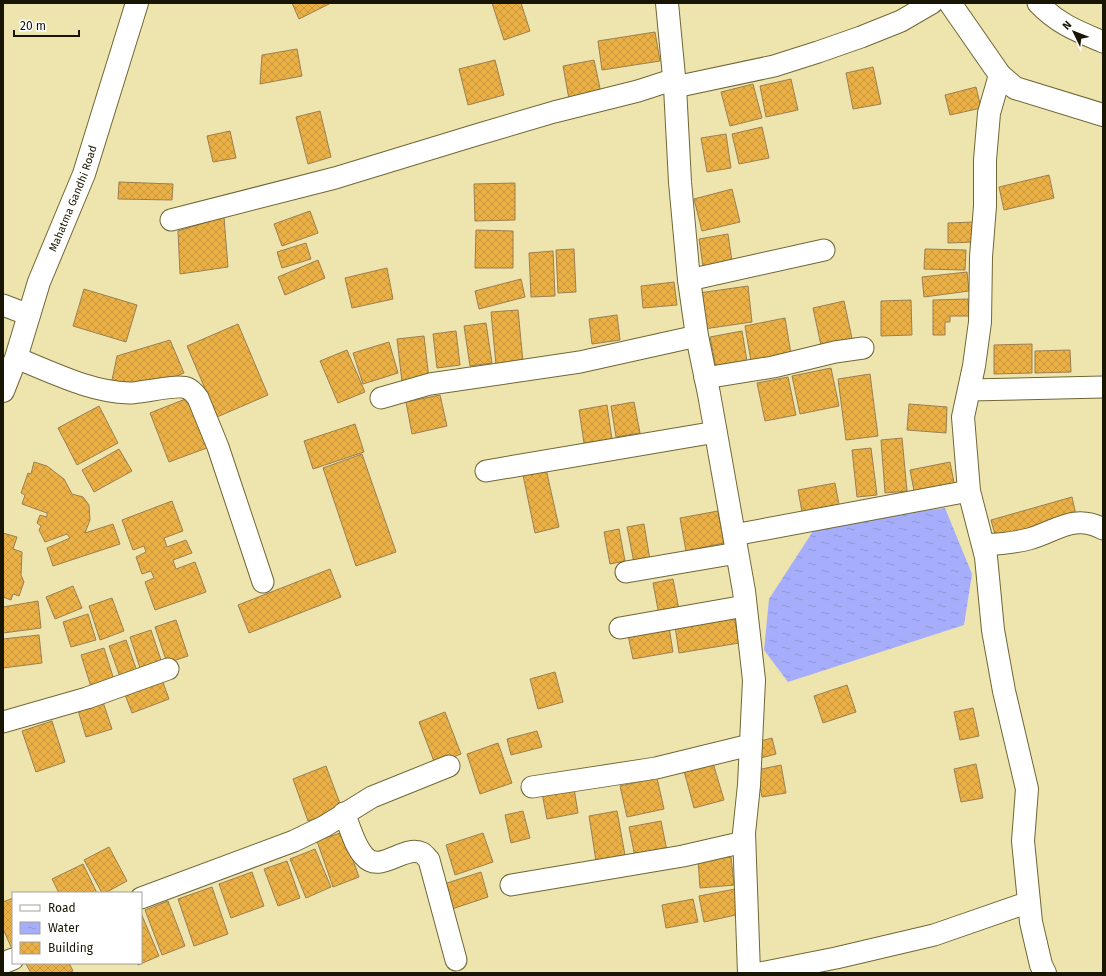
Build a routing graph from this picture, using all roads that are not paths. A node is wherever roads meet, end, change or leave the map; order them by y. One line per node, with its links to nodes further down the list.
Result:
1 (137, 3): 14 (street, Mahatma Gandhi Road)
2 (667, 3): 8 (street)
3 (932, 3): 8 (street)
4 (950, 3): 7 (street)
5 (1038, 3): 6 (street)
6 (1103, 42)
7 (1000, 75): 9 (street); 20 (street)
8 (675, 83): 10 (street); 12 (street)
9 (1103, 115)
10 (172, 220)
11 (824, 250): 12 (street)
12 (689, 280): 15 (street)
13 (3, 305): 14 (street)
14 (29, 315): 17 (street, Mahatma Gandhi Road)
15 (697, 336): 18 (street); 22 (street)
16 (863, 348): 18 (street)
17 (16, 358): 21 (street, Mahatma Gandhi Road); 30 (street)
18 (705, 378): 23 (street)
19 (1103, 387): 20 (street)
20 (969, 390): 25 (street)
21 (3, 391)
22 (380, 398)
23 (716, 432): 24 (street); 27 (street)
24 (486, 471)
25 (969, 491): 27 (street); 28 (street)
26 (1103, 529): 28 (street)
27 (735, 544): 29 (street); 31 (street)
28 (983, 545): 42 (street)
29 (626, 572)
30 (263, 582)
31 (745, 606): 32 (street); 35 (street)
32 (620, 628)
33 (168, 669): 34 (street)
34 (3, 722)
35 (750, 745): 37 (street); 39 (street)
36 (449, 766): 38 (street)
37 (532, 787)
38 (344, 813): 41 (street); 43 (street)
39 (744, 842): 40 (street); 44 (street)
40 (511, 885)
41 (142, 898)
42 (1029, 902): 45 (street); 46 (street)
43 (456, 960)
44 (748, 973)
45 (760, 973)
46 (1045, 973)

